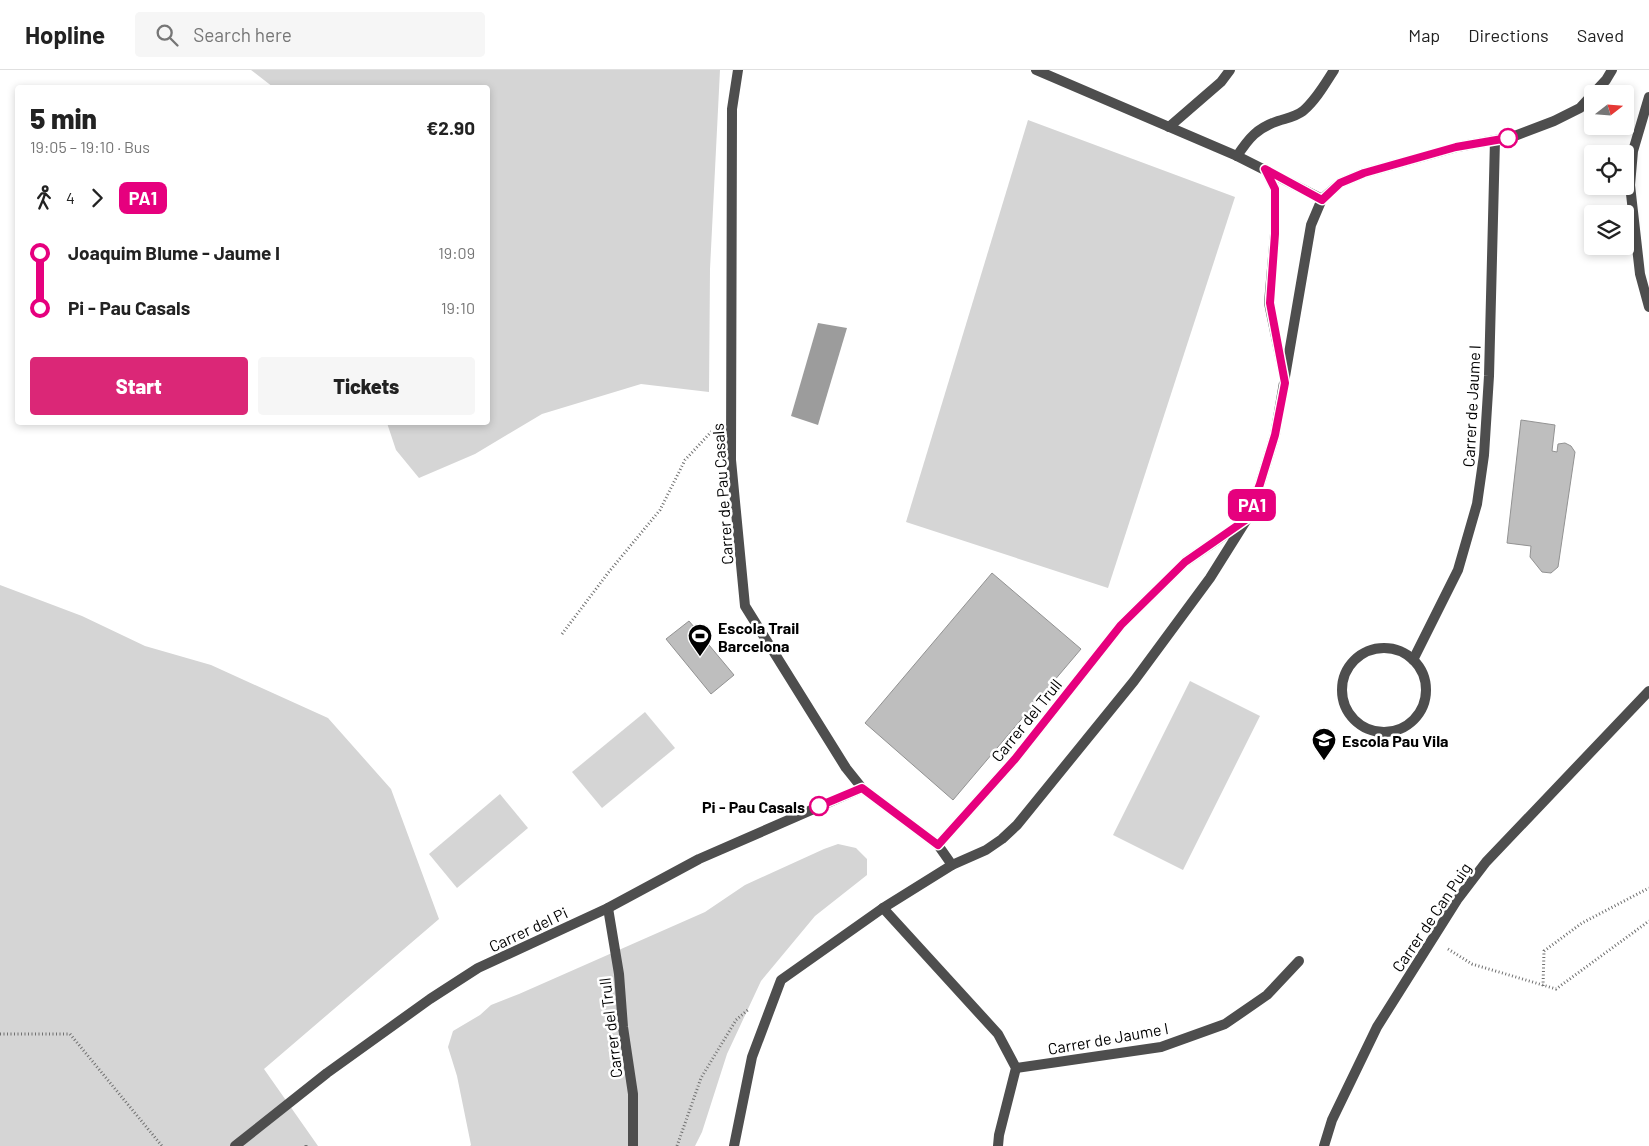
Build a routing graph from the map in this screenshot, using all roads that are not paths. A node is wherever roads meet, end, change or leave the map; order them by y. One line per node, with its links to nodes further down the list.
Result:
1 (738, 70): 19 (street, Carrer de Pau Casals)
2 (1036, 70): 9 (street)
3 (1230, 70): 9 (street)
4 (1334, 70): 11 (street)
5 (1612, 70): 6 (street)
6 (1601, 85)
7 (1649, 96): 14 (street)
8 (1584, 104): 10 (street)
9 (1170, 127): 11 (street)
10 (1495, 140): 13 (street); 17 (street, Carrer de Jaume I)
11 (1237, 156): 12 (street)
12 (1265, 169): 13 (street); 15 (street)
13 (1322, 200): 15 (street)
14 (1649, 307)
15 (1285, 383): 16 (street)
16 (1247, 519): 20 (street, Carrer del Trull); 21 (street)
17 (1413, 660): 17 (street)
18 (1649, 691): 30 (street, Carrer de Can Puig)
19 (862, 788): 20 (street, Carrer de Pau Casals); 22 (street, Carrer del Pi)
20 (938, 845): 21 (street)
21 (952, 865): 23 (street)
22 (608, 908): 26 (street, Carrer del Pi); 27 (street, Carrer del Trull)
23 (883, 908): 25 (street); 28 (street)
24 (1299, 961): 25 (street, Carrer de Jaume I)
25 (1016, 1068): 29 (street)
26 (235, 1146)
27 (633, 1146)
28 (734, 1146)
29 (998, 1146)
30 (1324, 1146)

